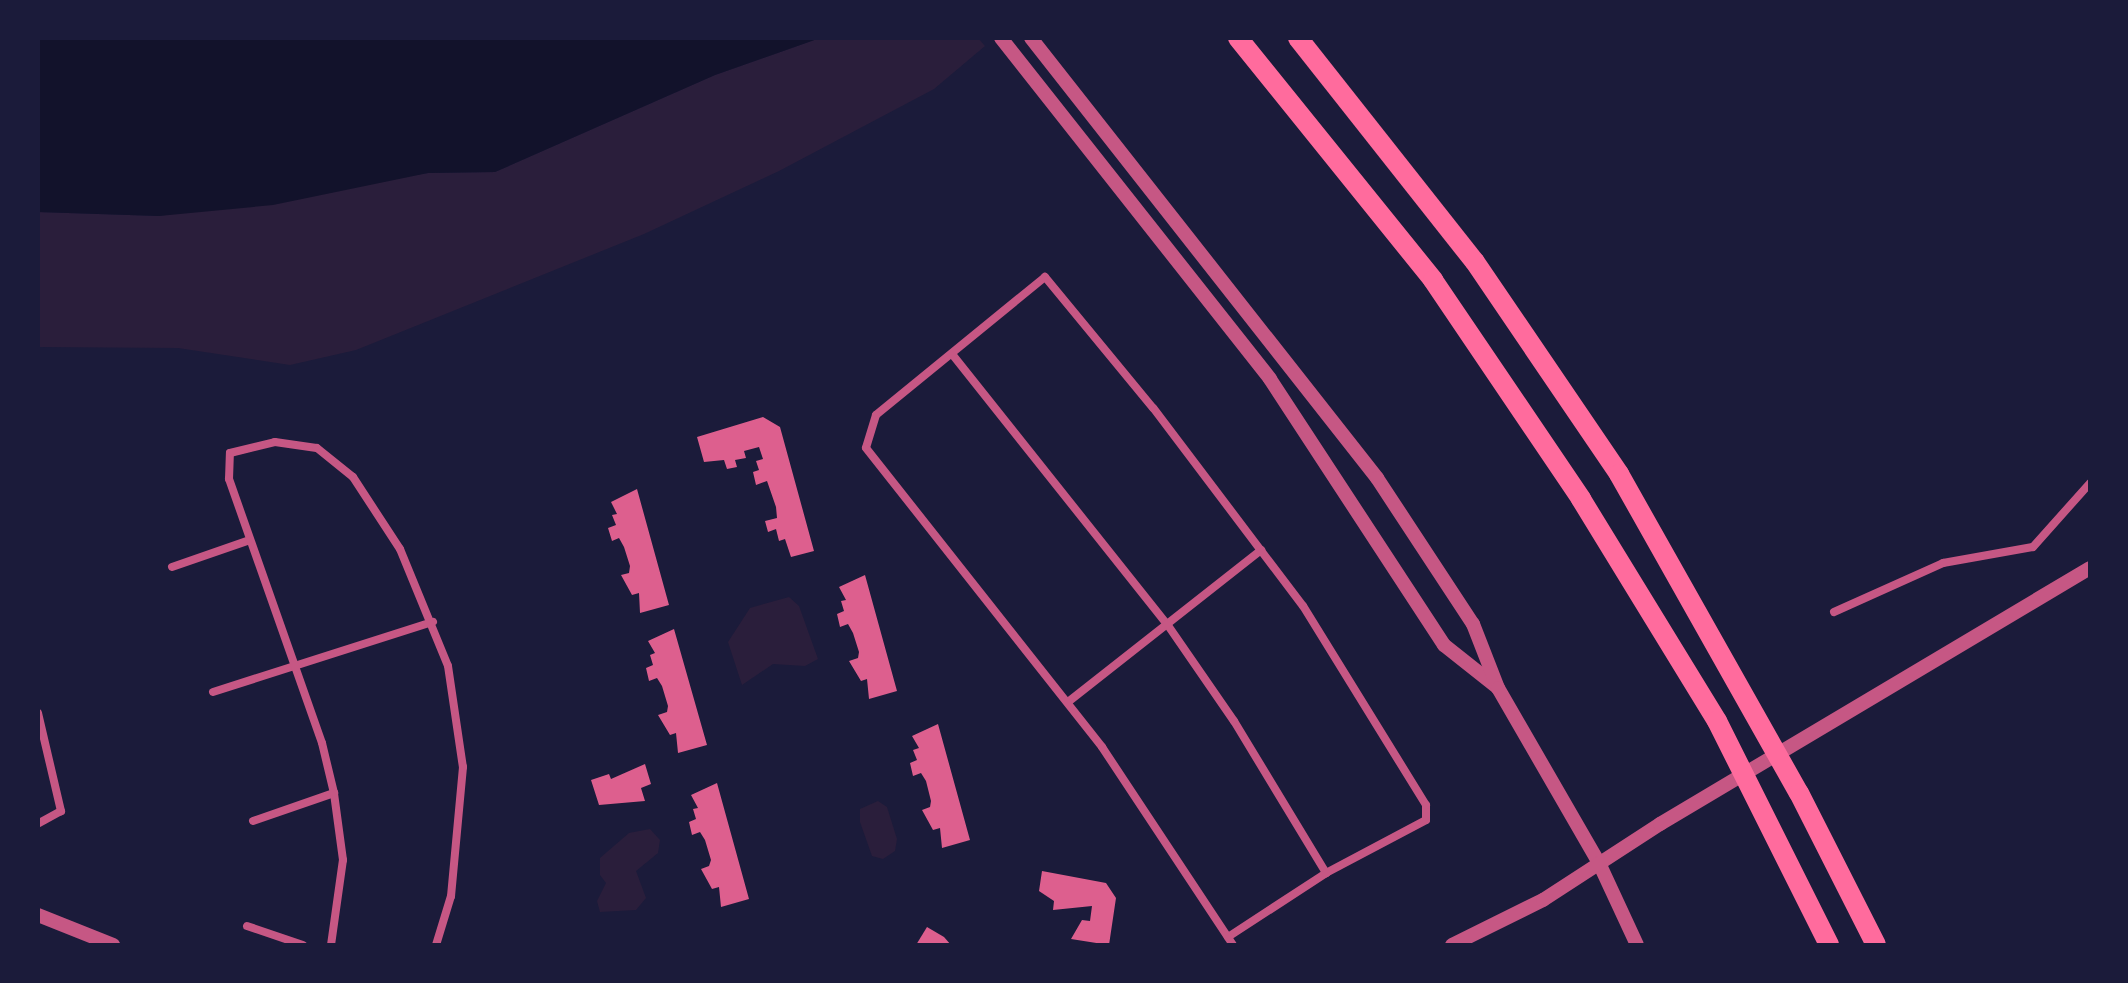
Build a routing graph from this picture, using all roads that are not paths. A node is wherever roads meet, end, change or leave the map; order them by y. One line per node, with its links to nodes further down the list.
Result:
1 (1001, 38): 15 (street)
2 (1031, 38): 15 (street)
3 (1238, 38): 33 (highway)
4 (1298, 38): 34 (highway)
5 (952, 354): 8 (street); 13 (street); 17 (street)
6 (2090, 483): 11 (street)
7 (247, 541): 9 (street); 12 (street); 14 (street)
8 (1261, 550): 13 (street); 23 (street)
9 (172, 567)
10 (2090, 568): 22 (street)
11 (1834, 612)
12 (433, 622): 14 (street); 30 (street)
13 (1167, 624): 17 (street); 23 (street)
14 (292, 666): 16 (street); 19 (street)
15 (1498, 688): 22 (street)
16 (213, 692)
17 (1068, 702): 26 (street)
18 (38, 713): 21 (street)
19 (334, 793): 20 (street); 29 (street)
20 (253, 821)
21 (38, 824)
22 (1599, 863): 31 (street); 32 (street)
23 (1326, 873): 26 (street)
24 (38, 915): 27 (street)
25 (247, 926): 28 (street)
26 (1231, 941)
27 (113, 945)
28 (303, 945)
29 (331, 945)
30 (436, 945)
31 (1452, 945)
32 (1637, 945)
33 (1829, 945)
34 (1876, 945)

